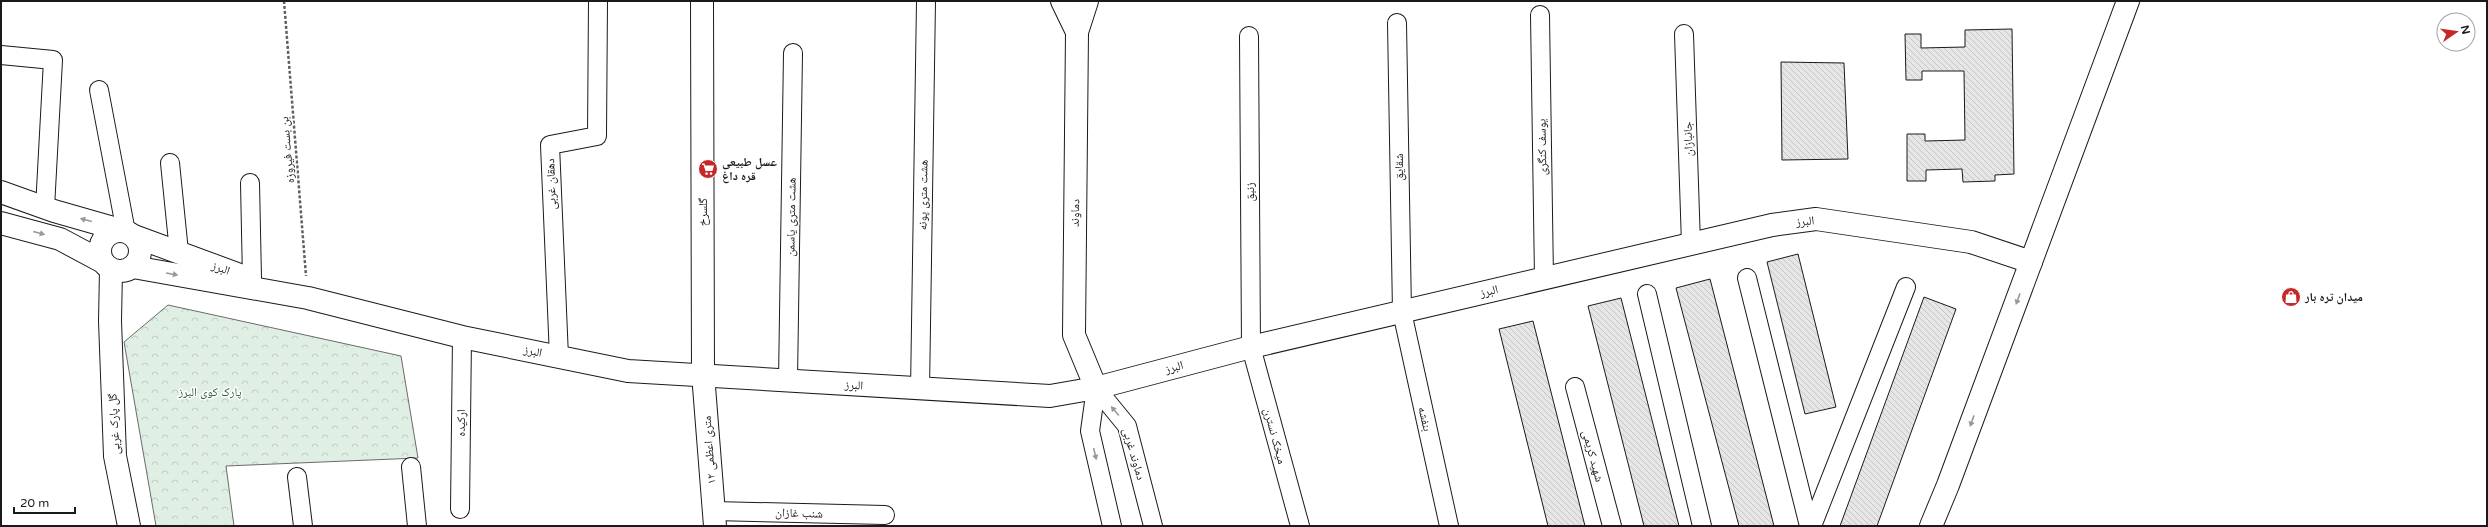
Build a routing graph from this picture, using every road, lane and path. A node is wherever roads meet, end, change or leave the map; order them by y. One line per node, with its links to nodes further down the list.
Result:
1 (284, 1): 31 (path, بن بست فیروزه)
2 (598, 1): 35 (street, دهقان غربی)
3 (702, 1): 36 (main road, گلسرخ)
4 (926, 1): 40 (street, هشت متری پونه)
5 (1062, 1): 10 (main road)
6 (1087, 1): 10 (main road)
7 (2128, 1): 24 (main road)
8 (1540, 15): 26 (street, یوسف کنگری)
9 (1396, 23): 32 (street, شقایق)
10 (1077, 32): 39 (main road, دماوند)
11 (1684, 34): 22 (street, جانبازان)
12 (1249, 36): 34 (street, زنبق)
13 (793, 53): 37 (street, هشت متری یاسمن)
14 (1, 55): 19 (street)
15 (99, 90): 21 (street)
16 (170, 163): 23 (street)
17 (250, 182): 28 (street)
18 (1, 192): 19 (main road, البرز)
19 (45, 208): 21 (main road, البرز, one-way to 19)
20 (1, 223): 25 (main road, البرز, one-way to 25)
21 (128, 233): 23 (main road, البرز); 25 (main road); 25 (main road)
22 (1691, 244): 24 (main road, البرز); 26 (main road, البرز)
23 (179, 252): 28 (main road, البرز)
24 (2031, 262): 57 (main road, one-way to 57)
25 (118, 268): 31 (main road, البرز, one-way to 31); 46 (main road, گل پارک غربی)
26 (1544, 278): 32 (main road, البرز)
27 (1747, 278): 55 (street)
28 (252, 279): 31 (main road, البرز)
29 (1906, 287): 56 (street)
30 (1647, 294): 54 (street)
31 (308, 298): 33 (main road, البرز)
32 (1402, 312): 34 (main road, البرز); 52 (street, بنفشه)
33 (462, 337): 35 (main road, البرز); 43 (street, ارکیده)
34 (1251, 347): 39 (main road, البرز); 51 (street, میخک نسترن)
35 (559, 357): 36 (main road, البرز)
36 (703, 374): 37 (main road, البرز); 45 (main road, ۱۲ متری اعظمی)
37 (788, 380): 40 (main road, البرز)
38 (1575, 387): 53 (street, شهید کریمی)
39 (1096, 388): 40 (main road, البرز); 49 (street, one-way to 49); 50 (street, دماوند غربی, one-way to 39)
40 (920, 390)
41 (411, 467): 48 (street)
42 (297, 476): 47 (street)
43 (460, 509)
44 (884, 515): 45 (street, شنب غازان)
45 (715, 518)
46 (129, 526)
47 (303, 526)
48 (417, 526)
49 (1112, 526)
50 (1153, 526)
51 (1300, 526)
52 (1449, 526)
53 (1612, 526)
54 (1702, 526)
55 (1809, 526)
56 (1812, 526)
57 (1931, 526)

